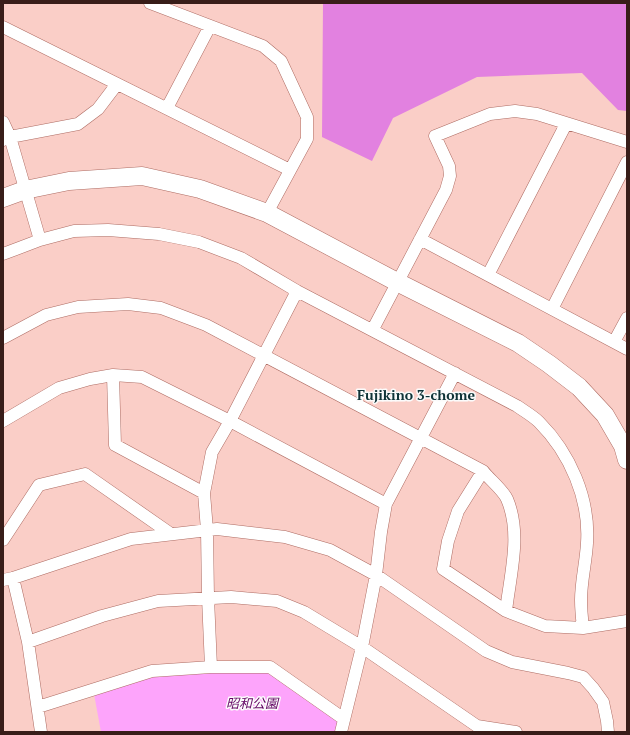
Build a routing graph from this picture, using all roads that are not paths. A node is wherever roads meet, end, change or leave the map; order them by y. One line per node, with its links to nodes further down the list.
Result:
1 (150, 3): 2 (street)
2 (210, 26): 5 (street); 11 (street)
3 (3, 27): 4 (street)
4 (117, 84): 5 (street); 8 (street)
5 (167, 108): 11 (street)
6 (3, 122): 8 (street)
7 (566, 124): 9 (street); 15 (street); 18 (street)
8 (7, 139): 12 (street)
9 (627, 142)
10 (627, 162): 21 (street)
11 (290, 170): 14 (street)
12 (25, 190): 13 (street); 14 (street); 16 (street)
13 (3, 198)
14 (267, 213): 19 (street)
15 (420, 239): 18 (street); 19 (street)
16 (40, 240): 17 (street); 20 (street)
17 (3, 254)
18 (488, 275): 21 (street)
19 (397, 282): 23 (street); 33 (street)
20 (298, 291): 23 (street); 27 (street)
21 (552, 309): 25 (street)
22 (627, 318): 25 (street)
23 (373, 329): 28 (street)
24 (3, 338): 27 (street)
25 (614, 342): 26 (street)
26 (627, 349)
27 (264, 356): 31 (street); 32 (street)
28 (455, 373): 32 (street); 45 (street)
29 (113, 376): 30 (street); 31 (street); 35 (street)
30 (3, 421)
31 (230, 421): 35 (street); 36 (street)
32 (421, 438): 34 (street); 36 (street)
33 (627, 460)
34 (483, 471): 43 (street); 43 (street)
35 (204, 493): 37 (street)
36 (386, 504): 40 (street)
37 (207, 530): 38 (street); 40 (street); 42 (street)
38 (171, 534): 39 (street); 41 (street)
39 (3, 540)
40 (376, 575): 47 (street); 54 (street)
41 (8, 579): 46 (street)
42 (208, 598): 46 (street); 47 (street); 48 (street)
43 (506, 611): 45 (street)
44 (627, 622): 45 (street)
45 (583, 628)
46 (28, 642): 49 (street)
47 (362, 647): 50 (street); 53 (street)
48 (211, 667): 49 (street); 50 (street)
49 (38, 707): 51 (street)
50 (344, 719): 52 (street)
51 (41, 732)
52 (341, 732)
53 (516, 732)
54 (608, 732)

